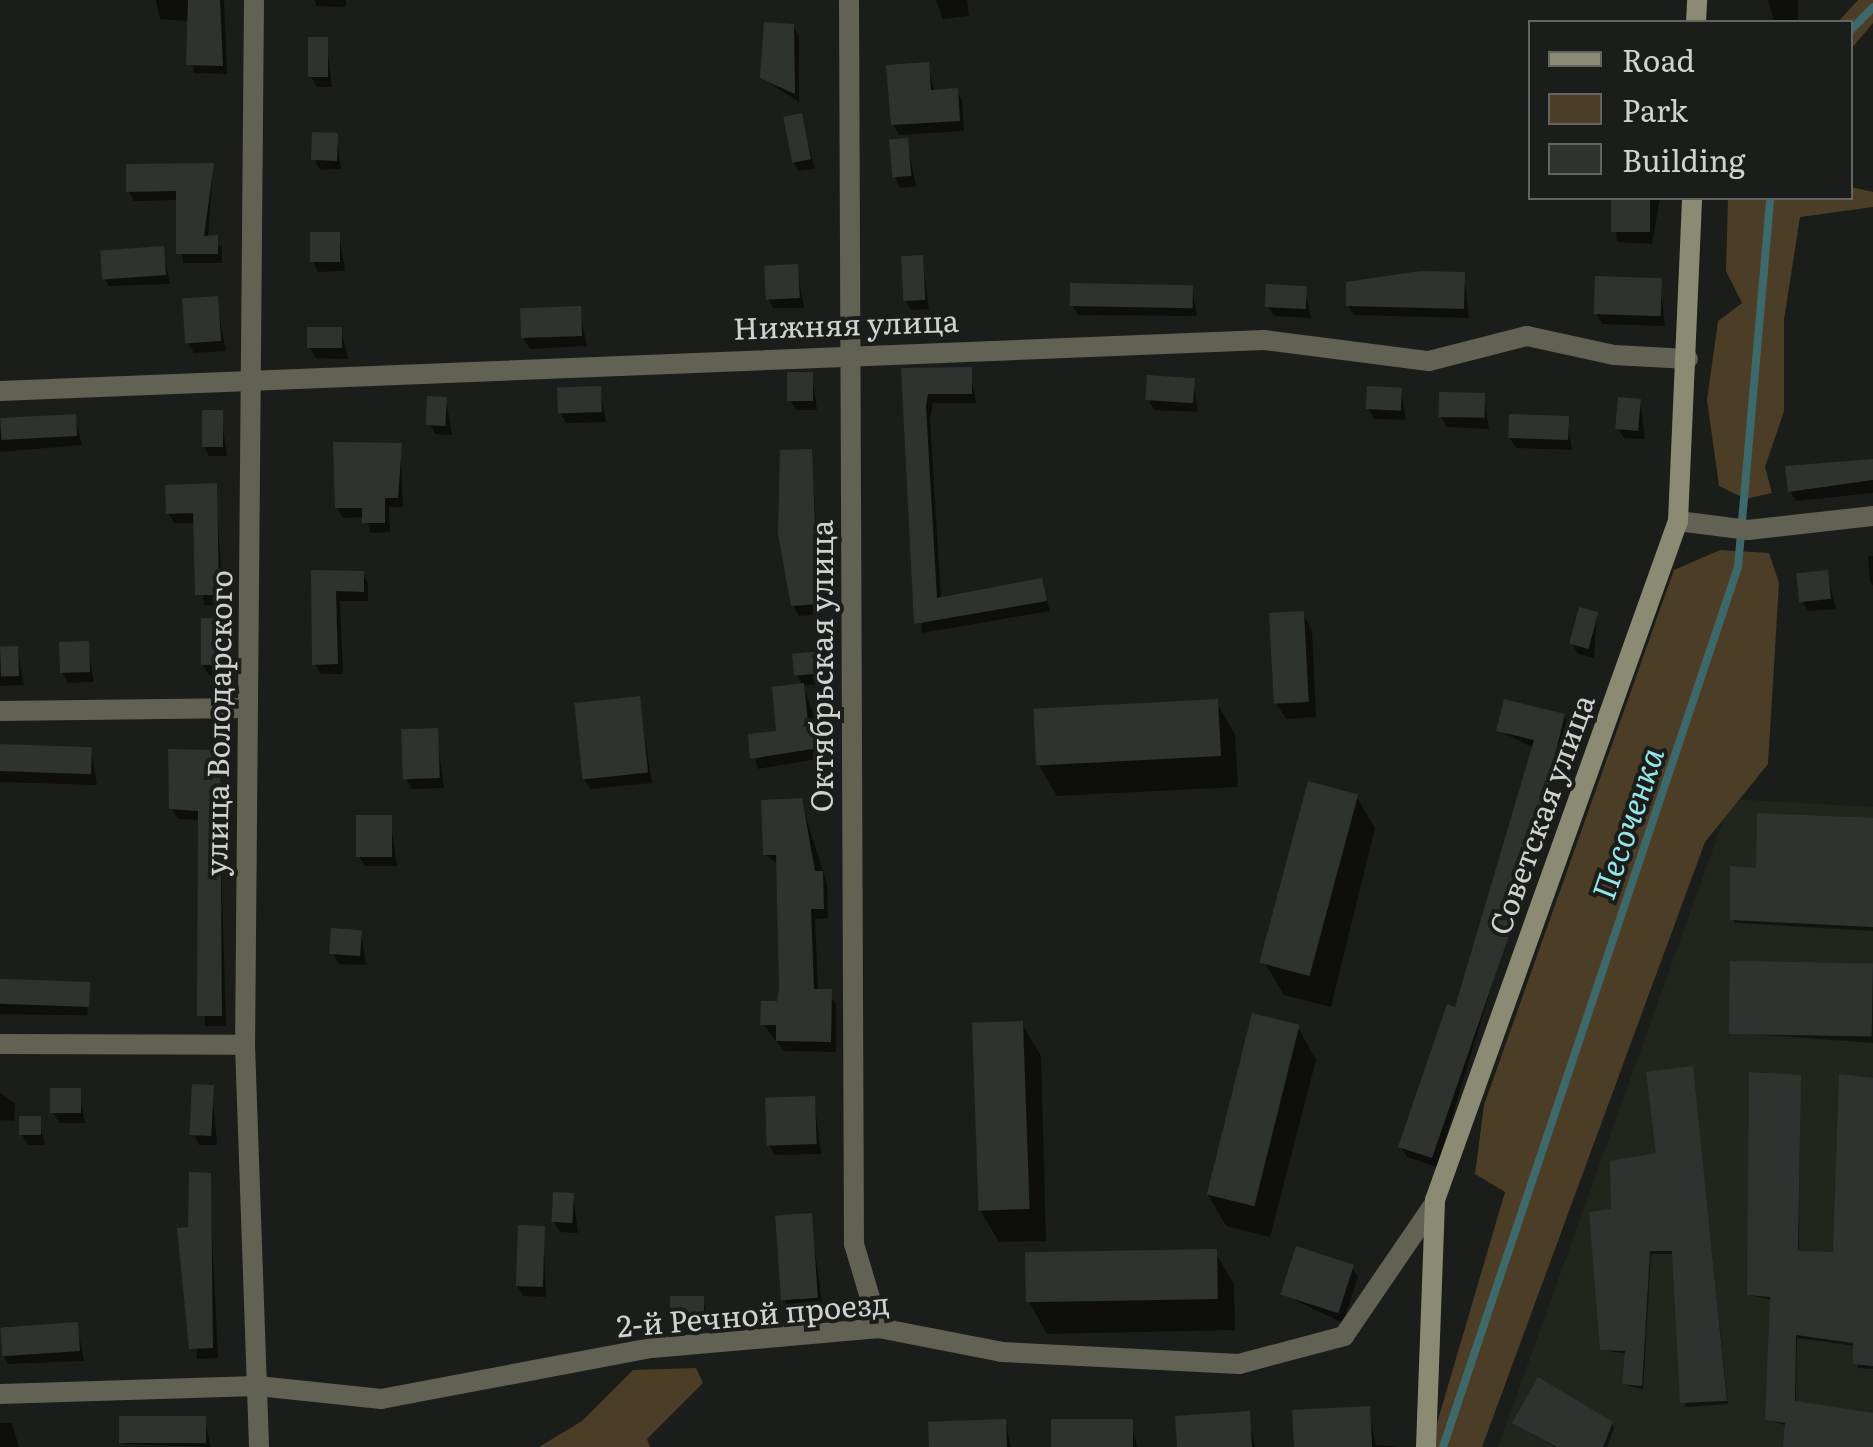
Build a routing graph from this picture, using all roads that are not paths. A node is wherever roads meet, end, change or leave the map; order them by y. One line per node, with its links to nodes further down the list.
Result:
1 (254, 0): 6 (street, улица Володарского)
2 (849, 0): 4 (street, Октябрьская улица)
3 (1692, 200): 5 (street, Советская улица)
4 (848, 352): 5 (street, Нижняя улица); 6 (street, Нижняя улица); 15 (street, Октябрьская улица)
5 (1688, 359): 9 (street, Советская улица)
6 (252, 376): 7 (street, Нижняя улица); 10 (street, улица Володарского)
7 (0, 391)
8 (1873, 516): 9 (street)
9 (1678, 522): 14 (street, Советская улица)
10 (246, 708): 11 (street); 13 (street, улица Володарского)
11 (0, 711)
12 (0, 1044): 13 (street)
13 (244, 1045): 16 (street, улица Володарского)
14 (1435, 1200): 15 (street, 2-й Речной проезд); 19 (street, Советская улица)
15 (880, 1328): 16 (street, 2-й Речной проезд)
16 (258, 1386): 17 (street, 2-й Речной проезд); 18 (street, улица Володарского)
17 (0, 1394)
18 (259, 1447)
19 (1426, 1447)

